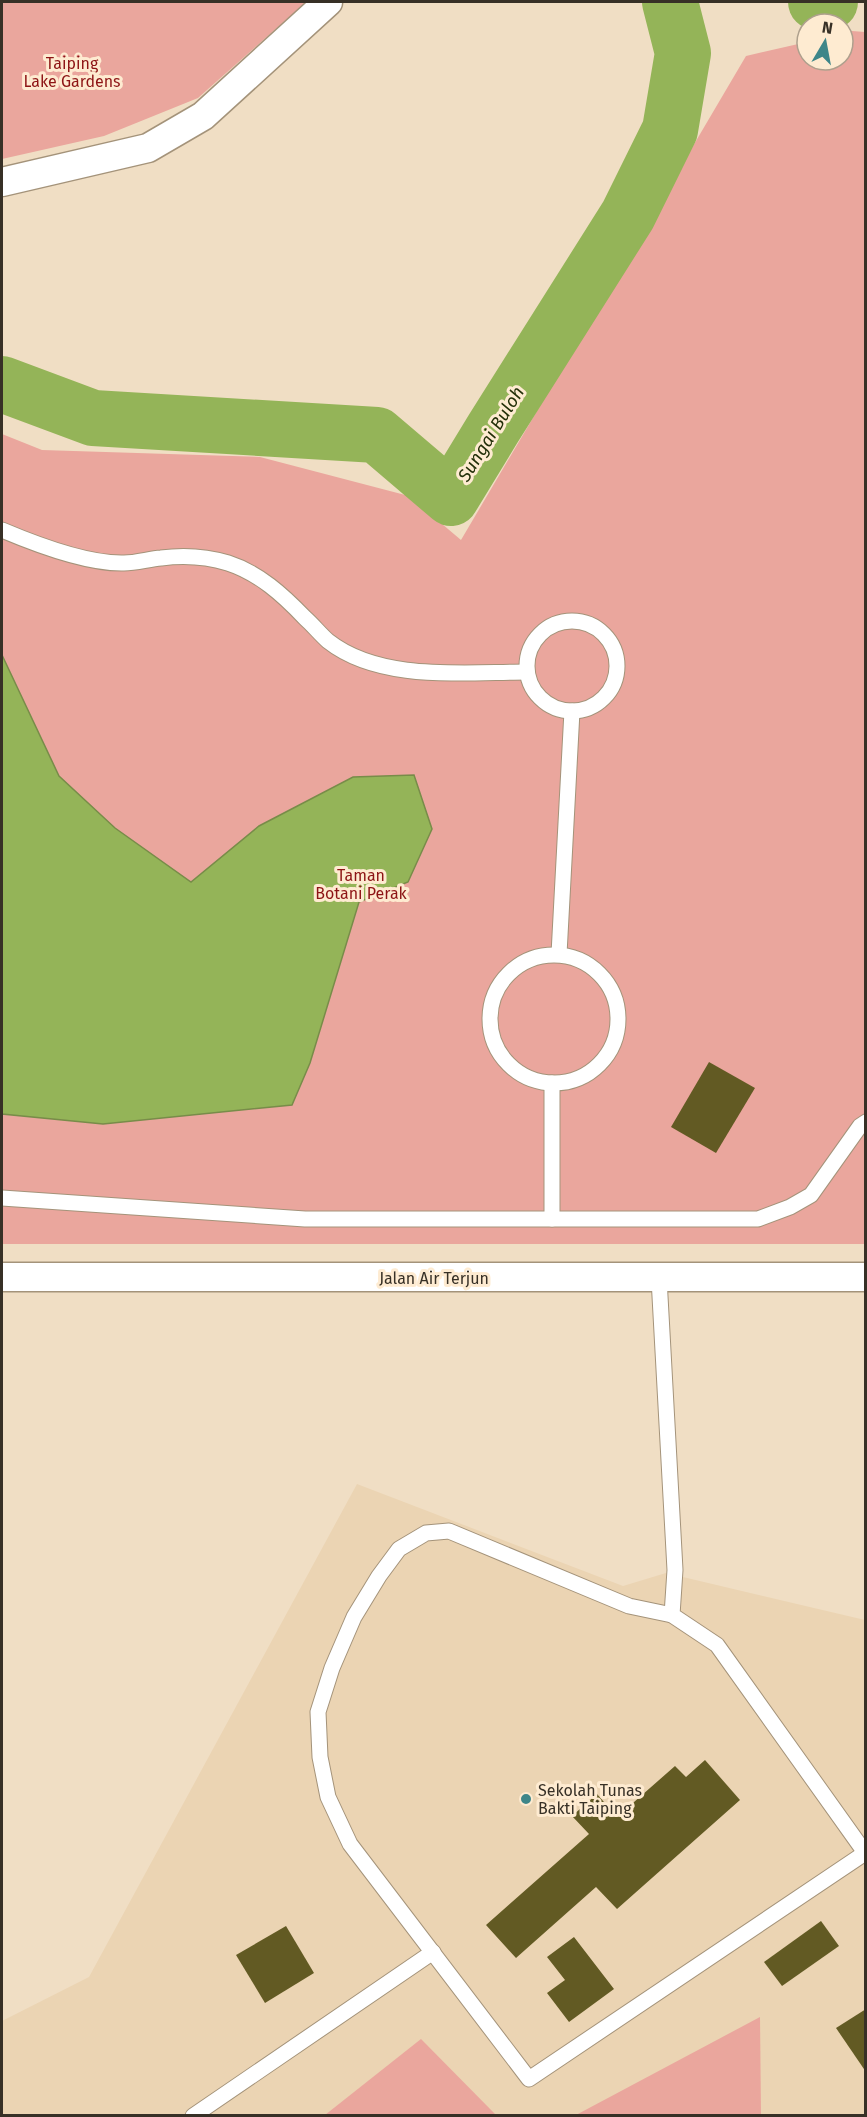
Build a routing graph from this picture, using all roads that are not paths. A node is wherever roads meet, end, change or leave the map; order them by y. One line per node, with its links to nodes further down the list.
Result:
1 (328, 2): 2 (street)
2 (2, 182)
3 (2, 530): 4 (lane)
4 (527, 672): 5 (lane); 5 (lane)
5 (572, 711): 6 (lane)
6 (559, 954): 7 (lane); 7 (lane)
7 (552, 1083): 10 (lane)
8 (866, 1122): 10 (lane)
9 (2, 1198): 10 (lane)
10 (552, 1219)
11 (2, 1277): 13 (street, Jalan Air Terjun)
12 (866, 1277): 13 (street, Jalan Air Terjun)
13 (659, 1278): 14 (lane)
14 (672, 1615): 15 (lane); 16 (lane)
15 (865, 1853): 16 (lane)
16 (433, 1952): 17 (lane)
17 (193, 2115)

